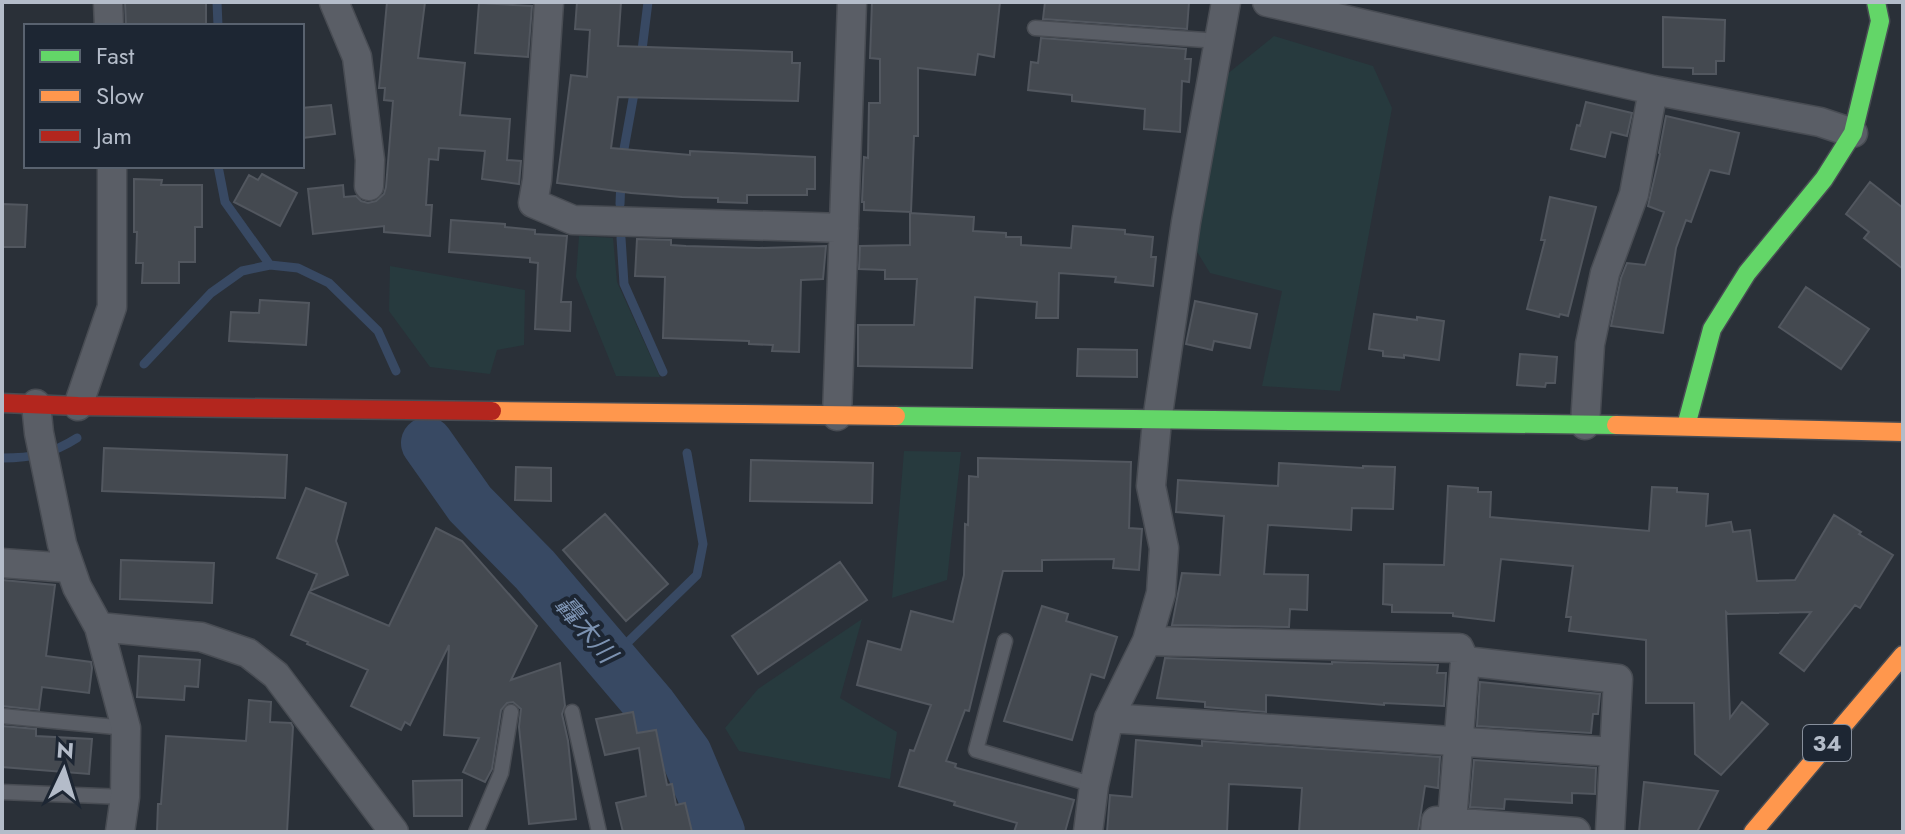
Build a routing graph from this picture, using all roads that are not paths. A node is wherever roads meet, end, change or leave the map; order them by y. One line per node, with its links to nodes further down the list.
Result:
1 (108, 2): 8 (street)
2 (334, 2): 14 (street)
3 (549, 2): 15 (street)
4 (852, 2): 15 (street)
5 (1226, 2): 10 (street)
6 (1267, 2): 11 (street)
7 (1886, 16): 12 (main road)
8 (109, 24)
9 (1035, 28): 10 (lane)
10 (1219, 41): 20 (street)
11 (1653, 90): 12 (street); 21 (street)
12 (1853, 133): 22 (main road)
13 (112, 168): 18 (street)
14 (369, 186)
15 (844, 228): 19 (street)
16 (2, 403): 17 (main road)
17 (36, 404): 18 (main road); 25 (street)
18 (78, 406): 19 (main road)
19 (837, 416): 20 (main road)
20 (1157, 421): 21 (main road); 28 (street)
21 (1585, 425): 22 (main road)
22 (1686, 426): 23 (main road)
23 (1903, 432)
24 (2, 563): 25 (street)
25 (69, 568): 26 (street)
26 (99, 627): 35 (street); 43 (street)
27 (1005, 641): 38 (lane)
28 (1147, 641): 30 (street); 34 (street)
29 (1903, 655): 49 (main road, 34)
30 (1465, 661): 36 (street); 37 (street)
31 (511, 712): 44 (lane)
32 (572, 712): 45 (lane)
33 (2, 716): 35 (lane)
34 (1109, 718): 36 (street); 38 (street)
35 (126, 728): 40 (street)
36 (1457, 742): 37 (street); 41 (street)
37 (1614, 752): 48 (street)
38 (1094, 785): 46 (street)
39 (2, 792): 40 (lane)
40 (125, 797): 42 (street)
41 (1443, 827): 47 (street)
42 (120, 832)
43 (394, 832)
44 (476, 832)
45 (599, 832)
46 (1088, 832)
47 (1576, 832)
48 (1610, 832)
49 (1753, 832)

